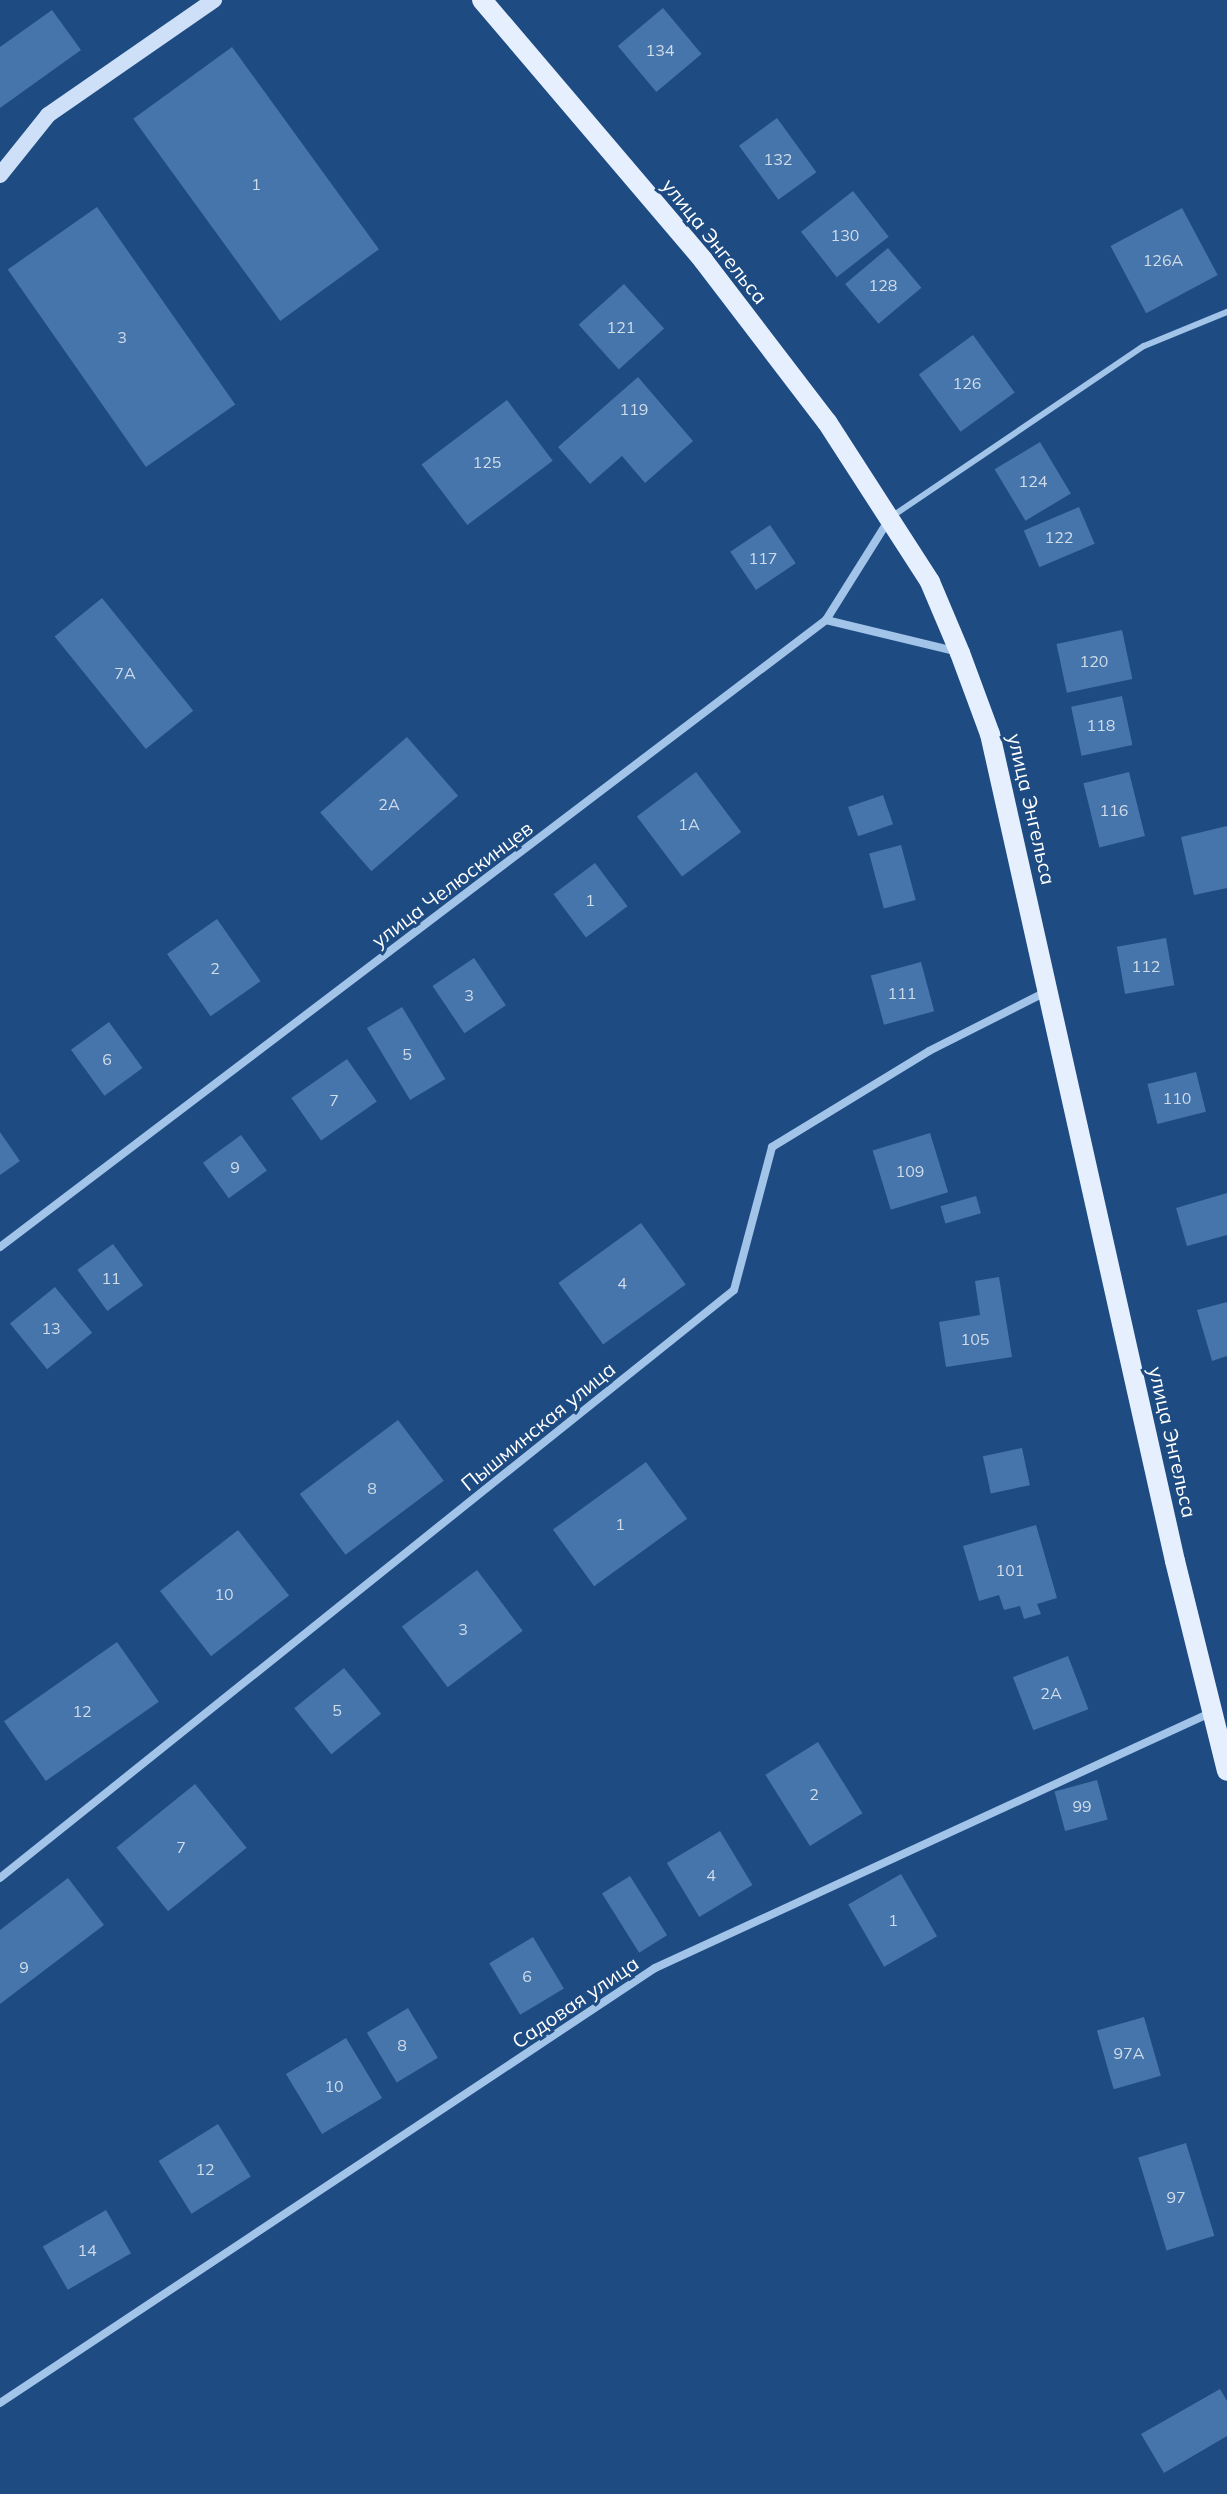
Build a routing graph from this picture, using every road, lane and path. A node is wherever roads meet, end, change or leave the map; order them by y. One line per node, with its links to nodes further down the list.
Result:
1 (214, 0): 3 (street)
2 (482, 0): 5 (main road, улица Энгельса)
3 (0, 175)
4 (1227, 312): 5 (lane)
5 (891, 517): 6 (street, улица Челюскинцев); 7 (main road, улица Энгельса)
6 (826, 620): 7 (street); 9 (street, улица Челюскинцев)
7 (960, 653): 8 (main road, улица Энгельса)
8 (1047, 992): 10 (main road, улица Энгельса); 12 (street, Пышминская улица)
9 (0, 1247)
10 (1213, 1711): 11 (main road, улица Энгельса); 13 (street, Садовая улица)
11 (1227, 1771)
12 (0, 1878)
13 (0, 2403)

